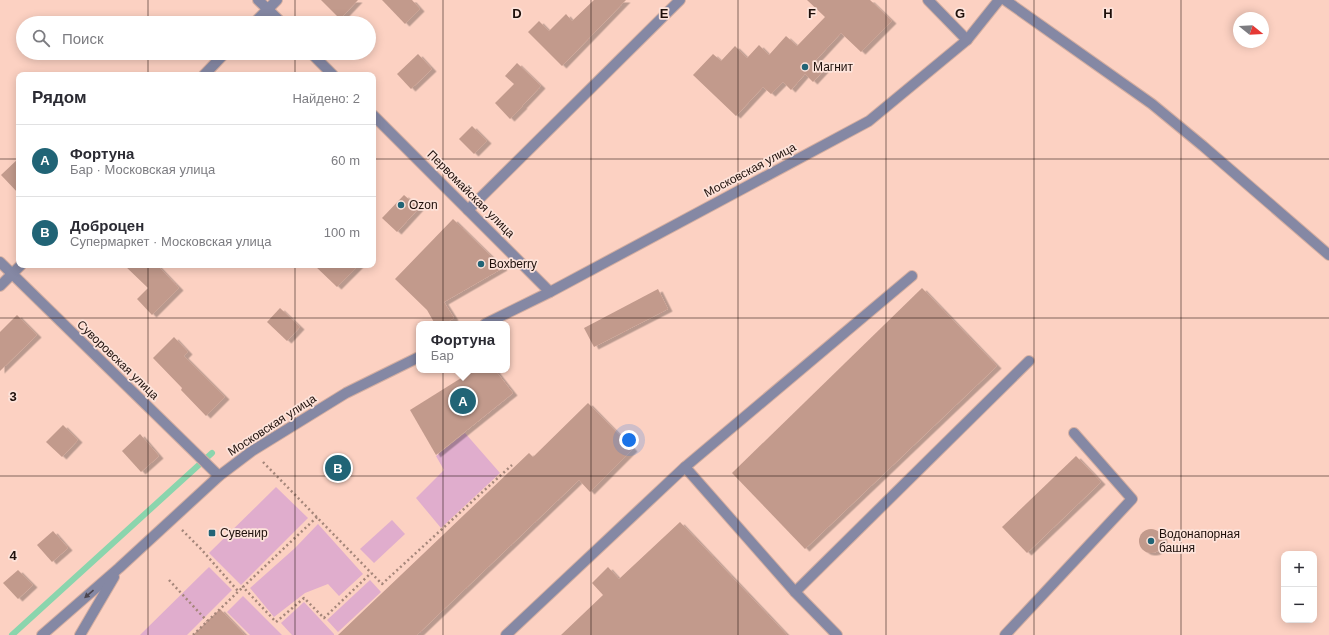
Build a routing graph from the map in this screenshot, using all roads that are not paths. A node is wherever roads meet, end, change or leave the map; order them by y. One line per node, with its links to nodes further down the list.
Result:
1 (258, 0): 7 (street)
2 (277, 0): 7 (street)
3 (680, 0): 16 (street)
4 (928, 0): 10 (street)
5 (999, 0): 10 (street, Московская улица)
6 (1005, 0): 17 (street)
7 (268, 9): 8 (street); 9 (street)
8 (261, 16)
9 (275, 16)
10 (967, 40): 23 (street, Московская улица)
11 (218, 60): 13 (street)
12 (319, 60): 14 (street)
13 (207, 72)
14 (330, 72)
15 (376, 118): 16 (street, Первомайская улица)
16 (468, 210): 23 (street, Первомайская улица)
17 (1329, 255)
18 (0, 262): 20 (street, Суворовская улица)
19 (18, 268): 20 (street)
20 (12, 274): 22 (street); 29 (street, Суворовская улица)
21 (912, 276): 28 (street)
22 (0, 286)
23 (550, 292): 24 (street, Московская улица)
24 (491, 321)
25 (416, 358): 29 (street, Московская улица)
26 (1029, 361): 31 (street)
27 (1074, 433): 36 (street)
28 (685, 467): 31 (street); 34 (street)
29 (219, 476): 30 (street, Московская улица)
30 (119, 568): 32 (street, Московская улица, one-way to 32); 33 (street, Московская улица)
31 (795, 592): 35 (street)
32 (42, 635)
33 (80, 635)
34 (506, 635)
35 (837, 635)
36 (1005, 635)

